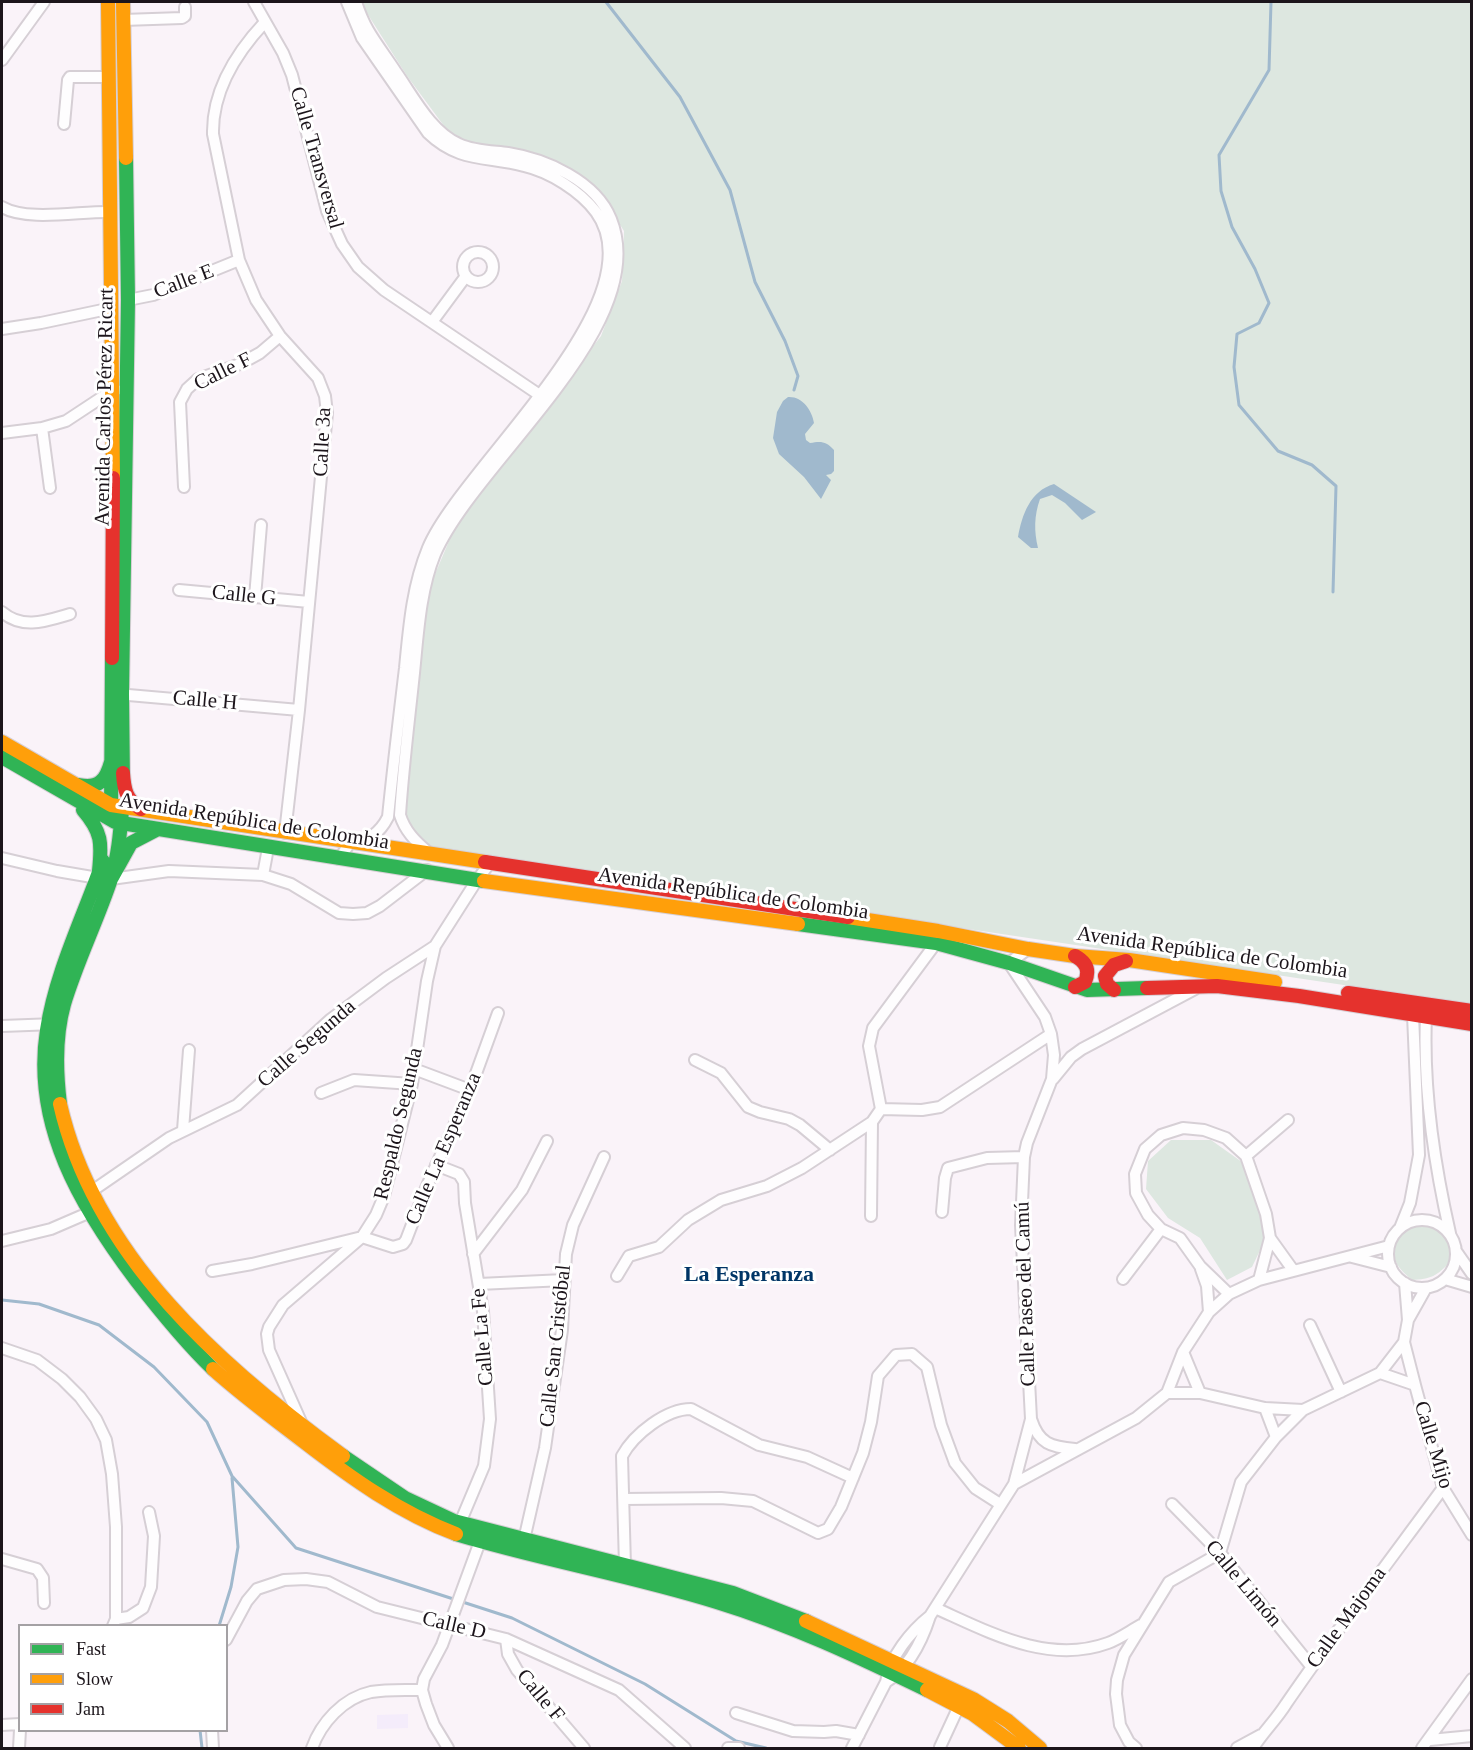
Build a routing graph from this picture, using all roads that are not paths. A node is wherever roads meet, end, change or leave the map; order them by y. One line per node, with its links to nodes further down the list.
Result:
1 (44, 2): 10 (street)
2 (108, 2): 11 (main road, Avenida Carlos Pérez Ricart)
3 (123, 2): 8 (main road, Avenida Carlos Pérez Ricart)
4 (254, 2): 9 (street, Calle Transversal)
5 (347, 2): 13 (street)
6 (356, 2): 13 (street)
7 (185, 7): 8 (street)
8 (123, 20): 18 (main road, Avenida Carlos Pérez Ricart)
9 (265, 22): 16 (street, Calle 3a); 20 (street, Calle Transversal)
10 (2, 60)
11 (109, 76): 12 (street); 15 (main road, Avenida Carlos Pérez Ricart)
12 (64, 124)
13 (432, 129): 24 (street)
14 (2, 207): 15 (street)
15 (111, 212): 19 (main road, Avenida Carlos Pérez Ricart)
16 (239, 260): 18 (street, Calle E); 22 (street, Calle 3a)
17 (466, 276): 20 (street)
18 (128, 300): 23 (main road, Avenida Carlos Pérez Ricart)
19 (112, 308): 21 (street); 23 (main road, Avenida Carlos Pérez Ricart)
20 (432, 322): 24 (street, Calle Transversal)
21 (2, 329)
22 (280, 336): 27 (street, Calle F); 32 (street, Calle 3a)
23 (120, 390): 25 (street); 35 (main road, Avenida Carlos Pérez Ricart)
24 (543, 398): 36 (street)
25 (42, 428): 26 (street); 28 (street)
26 (2, 433)
27 (184, 487)
28 (50, 488)
29 (261, 525): 31 (street)
30 (178, 590): 31 (street, Calle G)
31 (255, 597): 32 (street, Calle G)
32 (309, 602): 37 (street, Calle 3a)
33 (2, 612): 34 (street)
34 (70, 614)
35 (117, 694): 37 (street, Calle H); 40 (main road, Avenida Carlos Pérez Ricart); 41 (main road, Avenida Carlos Pérez Ricart)
36 (405, 707): 48 (street); 50 (street)
37 (299, 710): 47 (street, Calle 3a)
38 (2, 742): 42 (main road, Avenida República de Colombia)
39 (2, 757): 43 (main road, Avenida República de Colombia)
40 (111, 762): 42 (main road); 45 (main road, Avenida Carlos Pérez Ricart)
41 (123, 773): 44 (main road); 45 (main road, Avenida Carlos Pérez Ricart)
42 (73, 783): 45 (main road, Avenida República de Colombia)
43 (72, 798): 45 (main road, Avenida República de Colombia); 56 (main road)
44 (145, 810): 45 (main road, Avenida República de Colombia); 47 (main road, Avenida República de Colombia)
45 (116, 814): 46 (main road, Avenida República de Colombia); 56 (main road)
46 (158, 829): 49 (main road, Avenida República de Colombia); 56 (main road)
47 (285, 832): 48 (main road, Avenida República de Colombia)
48 (350, 843): 50 (main road, Avenida República de Colombia); 52 (street)
49 (268, 848): 52 (main road, Avenida República de Colombia); 55 (street)
50 (428, 853): 53 (main road, Avenida República de Colombia); 54 (street)
51 (2, 858): 56 (street)
52 (339, 859): 54 (main road, Avenida República de Colombia)
53 (490, 863): 57 (street, Calle Segunda); 60 (main road, Avenida República de Colombia)
54 (426, 871): 55 (street); 57 (main road, Avenida República de Colombia)
55 (263, 875): 56 (street)
56 (103, 876): 70 (main road)
57 (477, 880): 58 (main road, Avenida República de Colombia); 59 (street, Calle Segunda)
58 (936, 944): 63 (main road, Avenida República de Colombia); 81 (street)
59 (435, 946): 76 (street, Respaldo Segunda); 84 (street, Calle Segunda)
60 (1028, 949): 61 (main road, Avenida República de Colombia); 63 (street)
61 (1075, 956): 62 (main road, Avenida República de Colombia); 64 (main road)
62 (1129, 960): 66 (main road); 67 (main road, Avenida República de Colombia)
63 (1009, 963): 64 (main road, Avenida República de Colombia); 73 (street, Calle Paseo del Camú)
64 (1075, 987): 66 (main road, Avenida República de Colombia)
65 (1200, 987): 66 (main road, Avenida República de Colombia); 69 (main road, Avenida República de Colombia); 77 (street)
66 (1114, 990)
67 (1472, 1011)
68 (498, 1013): 79 (street, Calle La Esperanza)
69 (1420, 1016): 71 (main road, Avenida República de Colombia); 95 (street); 97 (street)
70 (53, 1024): 72 (street); 91 (main road); 92 (main road)
71 (1472, 1024)
72 (2, 1026)
73 (1052, 1034): 77 (street, Calle Paseo del Camú); 81 (street)
74 (189, 1050): 84 (street)
75 (695, 1060): 86 (street)
76 (414, 1069): 78 (street, Respaldo Segunda); 79 (street)
77 (1052, 1079): 89 (street, Calle Paseo del Camú)
78 (412, 1084): 80 (street); 98 (street, Respaldo Segunda)
79 (470, 1090): 90 (street, Calle La Esperanza)
80 (321, 1094)
81 (880, 1109): 83 (street)
82 (1288, 1120): 87 (street)
83 (872, 1122): 86 (street); 94 (street)
84 (183, 1130): 91 (street, Calle Segunda)
85 (547, 1141): 103 (street)
86 (830, 1150): 110 (street)
87 (1246, 1156): 96 (street); 99 (street)
88 (604, 1157): 113 (street, Calle San Cristóbal)
89 (1024, 1157): 93 (street); 133 (street, Calle Paseo del Camú)
90 (436, 1165): 98 (street, Calle La Esperanza); 103 (street, Calle La Fe)
91 (92, 1191): 92 (main road)
92 (95, 1210): 100 (street); 134 (main road); 145 (main road)
93 (942, 1212)
94 (871, 1216)
95 (1400, 1228): 97 (street); 101 (street)
96 (1161, 1229): 105 (street); 111 (street)
97 (1449, 1233): 102 (street)
98 (362, 1237): 108 (street); 134 (street, Respaldo Segunda)
99 (1270, 1238): 107 (street); 114 (street)
100 (2, 1241)
101 (1389, 1246): 104 (street); 106 (street)
102 (1456, 1251): 109 (street); 112 (street)
103 (472, 1254): 116 (street, Calle La Fe)
104 (1349, 1257): 106 (street); 107 (street)
105 (1200, 1266): 119 (street); 120 (street)
106 (1391, 1267): 115 (street)
107 (1293, 1270): 114 (street)
108 (212, 1271)
109 (1472, 1274)
110 (617, 1276)
111 (1123, 1279)
112 (1445, 1279): 117 (street); 118 (street)
113 (564, 1280): 116 (street); 147 (street, Calle San Cristóbal)
114 (1259, 1280): 119 (street)
115 (1405, 1283): 118 (street); 121 (street)
116 (479, 1284): 144 (street, Calle La Fe)
117 (1472, 1287)
118 (1426, 1288): 121 (street)
119 (1229, 1294): 120 (street)
120 (1209, 1312): 125 (street)
121 (1408, 1320): 123 (street)
122 (1310, 1325): 128 (street)
123 (1404, 1342): 126 (street); 127 (street, Calle Mijo)
124 (2, 1348): 153 (street)
125 (1183, 1352): 129 (street); 130 (street)
126 (1380, 1373): 127 (street); 128 (street)
127 (1415, 1386): 139 (street, Calle Mijo)
128 (1341, 1392): 132 (street)
129 (1167, 1393): 130 (street); 136 (street)
130 (1200, 1393): 131 (street)
131 (1265, 1408): 132 (street); 135 (street)
132 (1303, 1410): 135 (street)
133 (1031, 1419): 136 (street); 138 (street, Calle Paseo del Camú)
134 (305, 1430): 144 (main road)
135 (1276, 1437): 148 (street)
136 (1075, 1449): 138 (street)
137 (853, 1478): 140 (street); 140 (street); 141 (street)
138 (1014, 1484): 141 (street, Calle Paseo del Camú)
139 (1443, 1488): 146 (street, Calle Mijo); 160 (street, Calle Majoma)
140 (624, 1499): 150 (street)
141 (1000, 1504): 152 (street, Calle Paseo del Camú)
142 (1172, 1504): 148 (street, Calle Limón)
143 (149, 1512): 153 (street)
144 (460, 1523): 145 (main road)
145 (482, 1535): 147 (main road); 154 (street); 161 (main road)
146 (1472, 1535)
147 (524, 1540): 150 (main road)
148 (1220, 1553): 155 (street); 160 (street, Calle Limón)
149 (2, 1559): 151 (street)
150 (625, 1566): 161 (main road)
151 (44, 1603)
152 (933, 1612): 158 (street); 161 (street, Calle Paseo del Camú)
153 (114, 1622)
154 (449, 1624): 156 (street, Calle D); 157 (street, Calle D); 163 (street)
155 (1142, 1625): 158 (street); 159 (street)
156 (228, 1636)
157 (506, 1639): 179 (street, Calle F); 180 (street, Calle D)
158 (1108, 1643): 159 (street)
159 (1124, 1655): 186 (street)
160 (1311, 1666): 171 (street, Calle Majoma)
161 (893, 1671): 164 (main road); 170 (street); 185 (main road)
162 (1472, 1679): 173 (street)
163 (422, 1690): 177 (street); 178 (street)
164 (959, 1706): 174 (street); 184 (main road)
165 (736, 1713): 170 (street)
166 (18, 1724): 167 (street)
167 (2, 1725)
168 (21, 1732): 175 (street)
169 (212, 1732): 176 (street)
170 (859, 1735): 183 (street)
171 (1261, 1735): 187 (street); 188 (street, Calle Majoma)
172 (1472, 1736): 173 (street)
173 (1426, 1744)
174 (940, 1747)
175 (19, 1749)
176 (213, 1749)
177 (312, 1749)
178 (448, 1749)
179 (584, 1749)
180 (685, 1749)
181 (728, 1749): 182 (street)
182 (739, 1749)
183 (852, 1749)
184 (1019, 1749)
185 (1040, 1749)
186 (1136, 1749)
187 (1237, 1749)
188 (1253, 1749)

